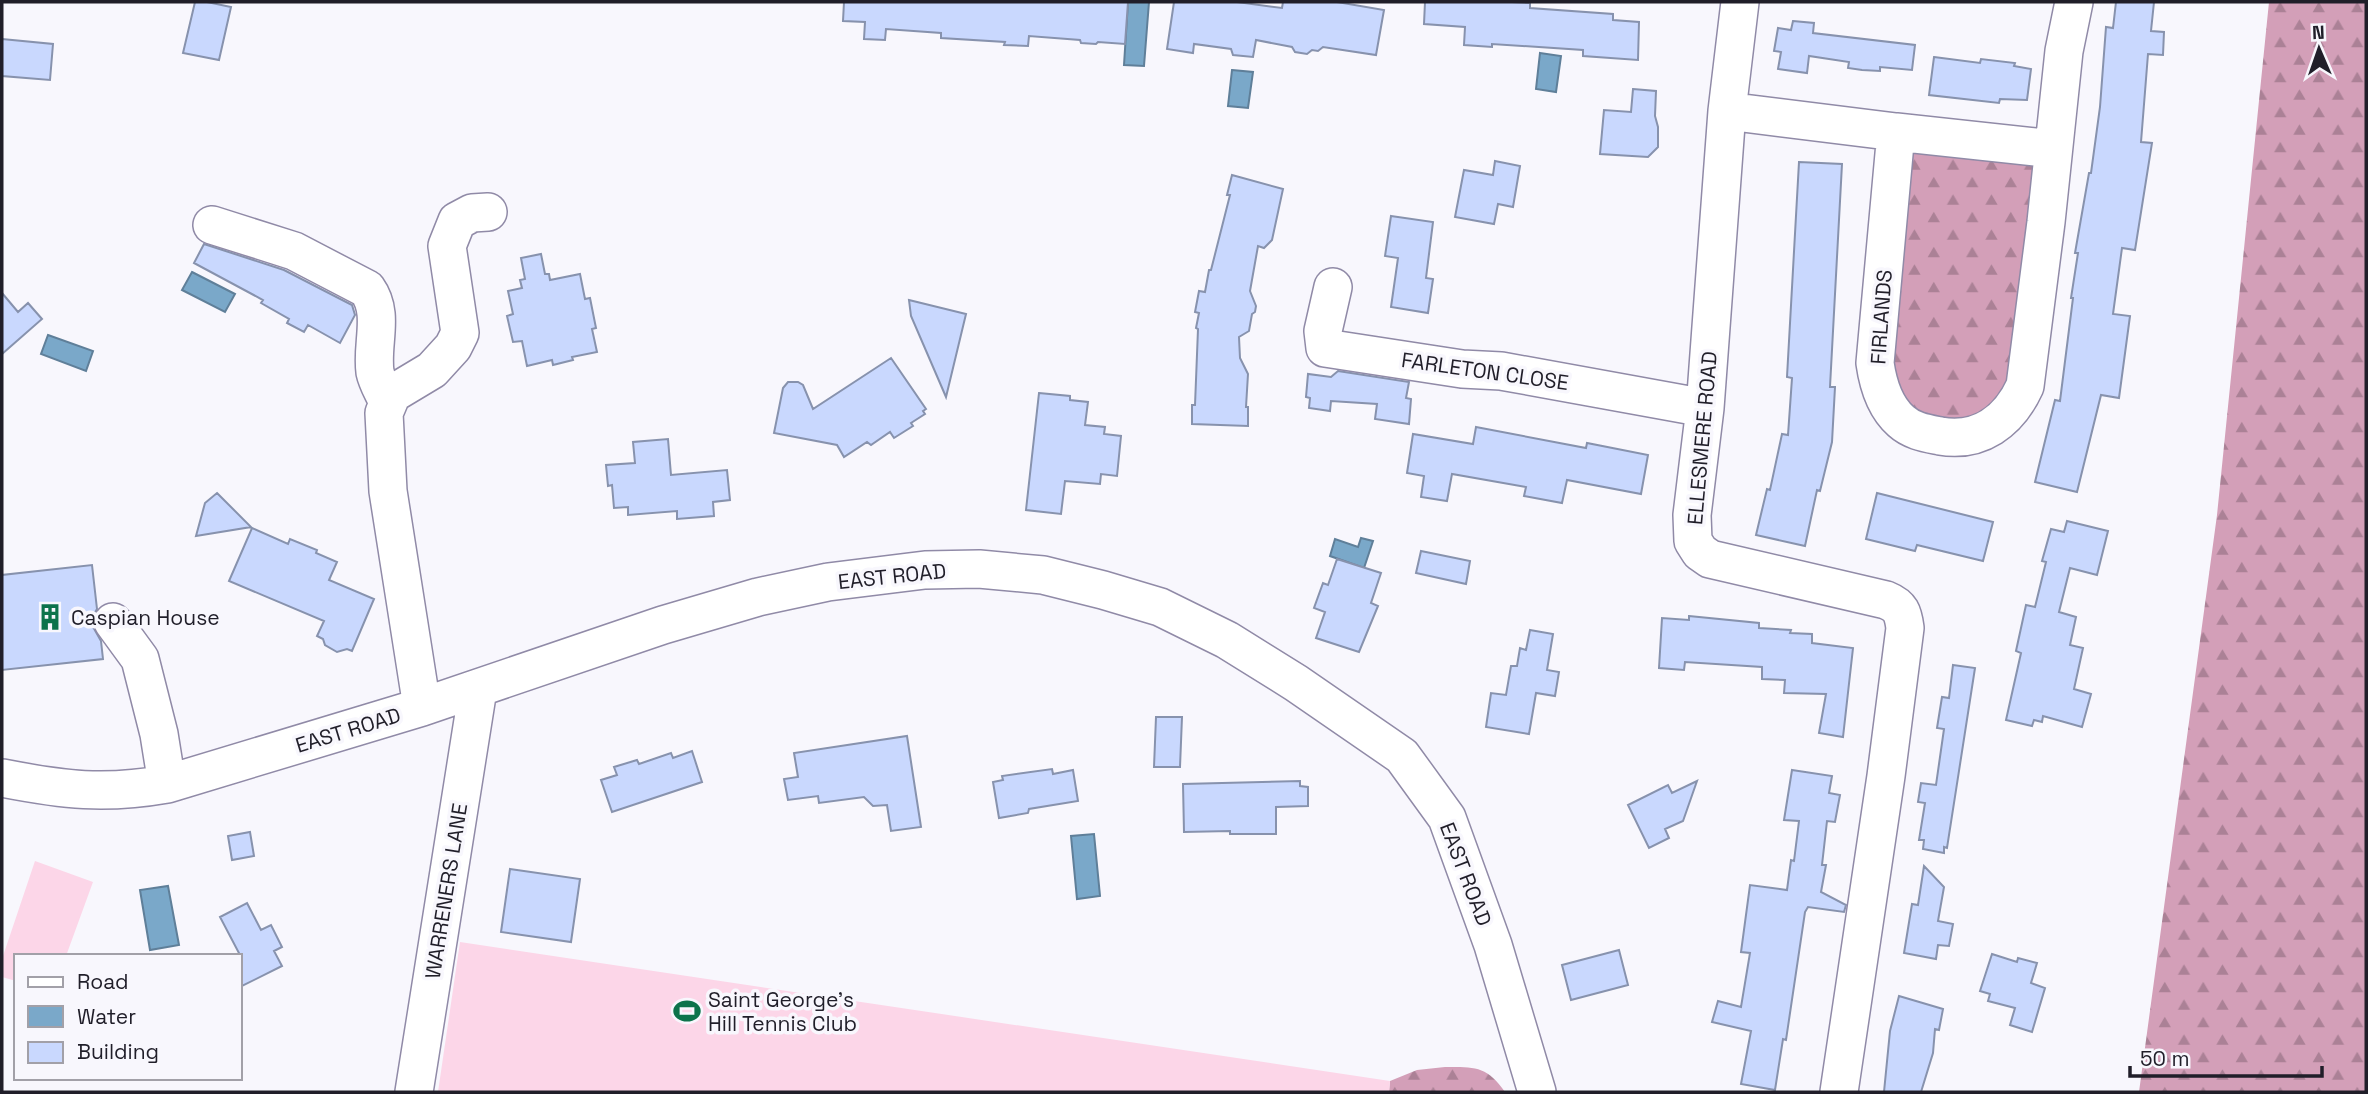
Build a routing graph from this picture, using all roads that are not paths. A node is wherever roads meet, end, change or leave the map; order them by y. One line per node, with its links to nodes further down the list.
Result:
1 (1740, 2): 3 (street, ELLESMERE ROAD)
2 (2074, 2): 5 (street, FIRLANDS)
3 (1727, 111): 4 (street); 10 (street, ELLESMERE ROAD)
4 (1896, 132): 5 (street); 5 (street, FIRLANDS)
5 (2053, 149)
6 (488, 212): 9 (street)
7 (212, 225): 9 (street)
8 (1333, 287): 10 (street, FARLETON CLOSE)
9 (388, 403): 13 (street)
10 (1705, 408): 18 (street, ELLESMERE ROAD)
11 (113, 622): 15 (street)
12 (478, 689): 13 (street, EAST ROAD); 16 (street, WARRENERS LANE); 17 (street, EAST ROAD)
13 (422, 707): 15 (street, EAST ROAD)
14 (2, 778): 15 (street, EAST ROAD)
15 (167, 784)
16 (414, 1092)
17 (1537, 1092)
18 (1839, 1092)

